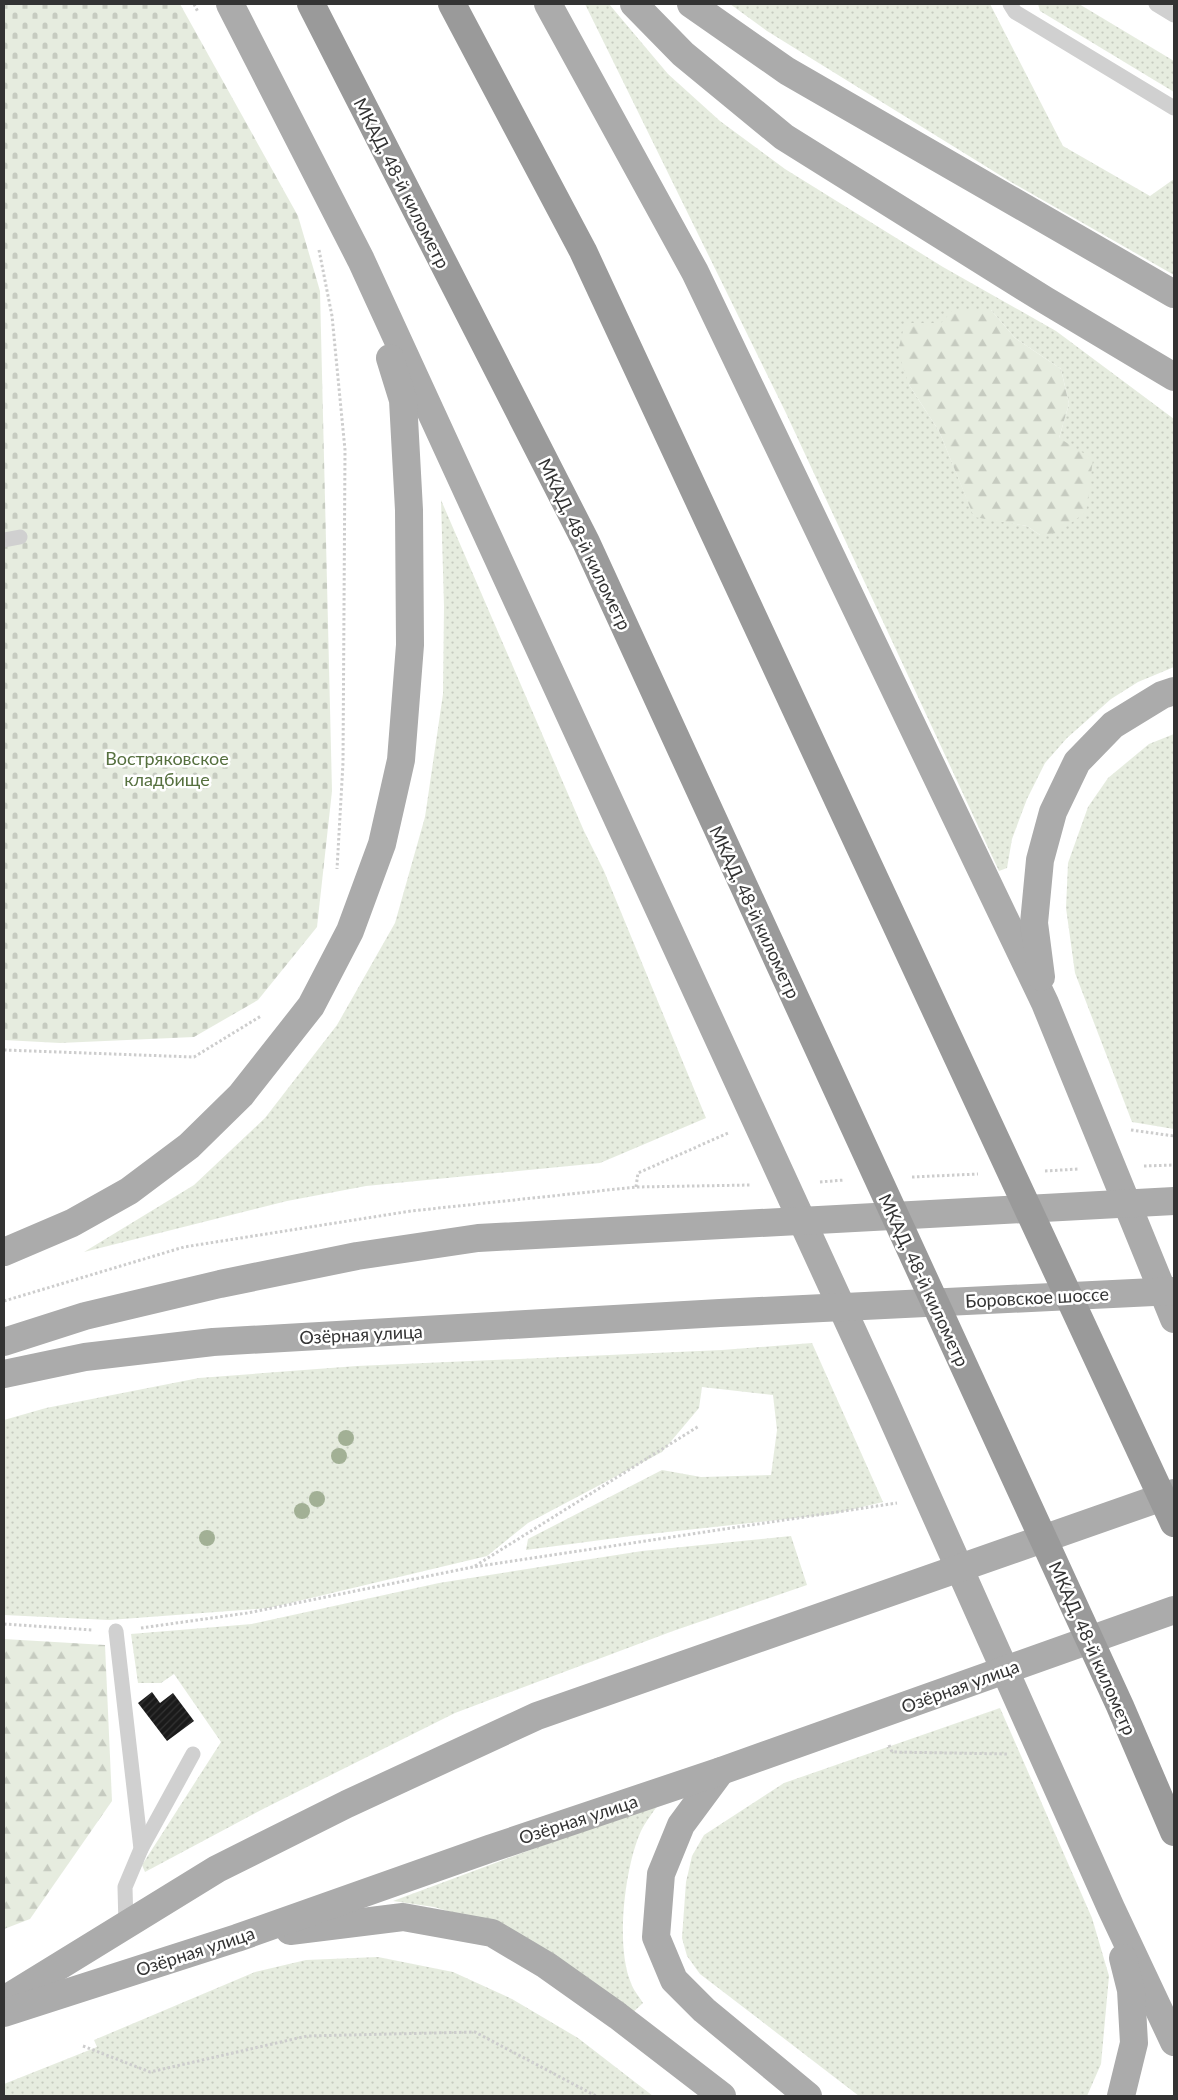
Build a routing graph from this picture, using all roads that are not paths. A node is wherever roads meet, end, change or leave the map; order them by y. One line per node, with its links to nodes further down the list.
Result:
1 (230, 4): 11 (main road)
2 (310, 4): 31 (highway, МКАД, 48-й километр)
3 (452, 4): 26 (highway)
4 (548, 4): 17 (main road)
5 (634, 4): 13 (main road)
6 (691, 4): 12 (main road)
7 (1010, 4): 10 (lane)
8 (1156, 4): 9 (lane)
9 (1174, 15)
10 (1174, 108)
11 (361, 260): 19 (main road); 33 (main road)
12 (1174, 294)
13 (1174, 377)
14 (20, 537): 15 (lane)
15 (4, 540)
16 (1174, 692): 17 (main road)
17 (1045, 1003): 22 (main road)
18 (1173, 1201): 23 (main road)
19 (4, 1252)
20 (1174, 1291): 21 (main road, Боровское шоссе)
21 (720, 1313): 24 (main road, Озёрная улица)
22 (1174, 1319)
23 (4, 1342)
24 (4, 1374)
25 (1174, 1493): 34 (main road)
26 (1174, 1523)
27 (1162, 1614): 30 (main road, Озёрная улица)
28 (116, 1631): 32 (lane)
29 (192, 1754): 32 (lane)
30 (722, 1771): 35 (main road, Озёрная улица); 40 (main road)
31 (1174, 1832)
32 (141, 1849): 34 (lane)
33 (1111, 1908): 38 (main road); 41 (main road)
34 (126, 1926): 36 (main road)
35 (237, 1938): 37 (main road, Озёрная улица); 39 (main road)
36 (4, 2000)
37 (4, 2014)
38 (1174, 2042)
39 (722, 2096)
40 (808, 2096)
41 (1121, 2096)

